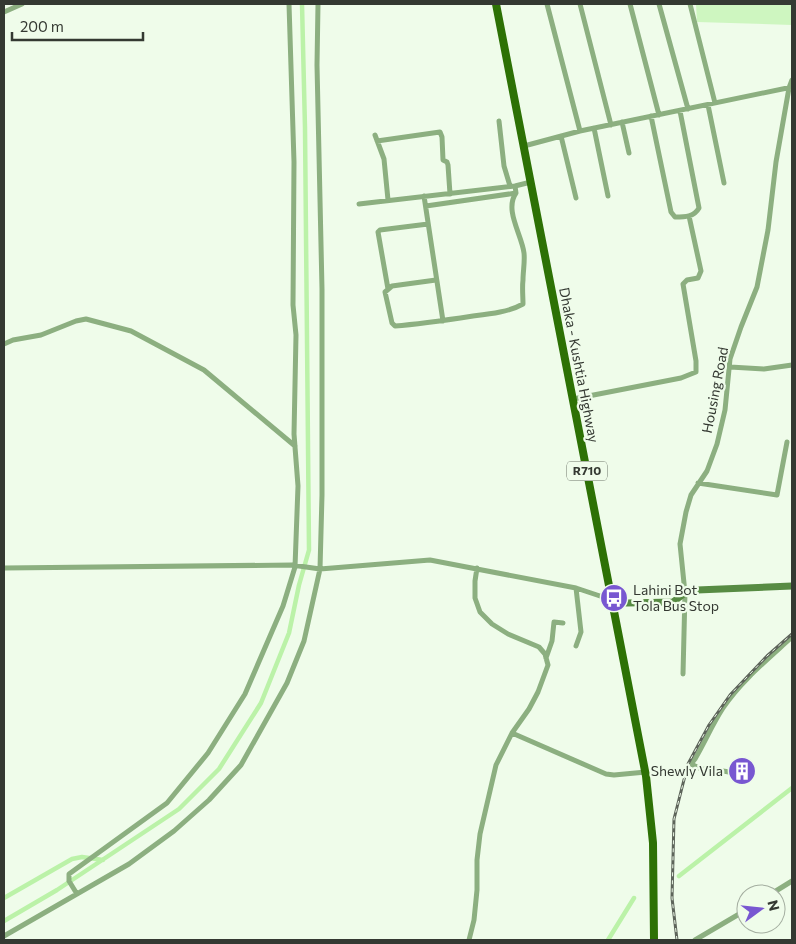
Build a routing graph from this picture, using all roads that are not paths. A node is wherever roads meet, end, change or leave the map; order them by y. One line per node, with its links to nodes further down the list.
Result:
1 (22, 4): 10 (street)
2 (289, 4): 50 (street)
3 (318, 4): 54 (street)
4 (496, 4): 27 (main road, Dhaka - Kushtia Highway / R710)
5 (547, 4): 23 (street)
6 (580, 4): 21 (street)
7 (630, 4): 17 (street)
8 (659, 4): 15 (street)
9 (690, 4): 13 (street)
10 (4, 12)
11 (792, 80): 12 (street, Housing Road)
12 (791, 88): 13 (street); 47 (street, Housing Road)
13 (715, 103): 14 (street)
14 (708, 105): 15 (street); 30 (street)
15 (688, 109): 16 (street)
16 (680, 110): 17 (street); 40 (street)
17 (658, 115): 18 (street)
18 (651, 116): 20 (street); 40 (street)
19 (499, 121): 31 (street)
20 (622, 122): 21 (street); 28 (street)
21 (611, 124): 22 (street)
22 (594, 128): 23 (street); 35 (street)
23 (580, 131): 25 (street)
24 (375, 134): 26 (street)
25 (561, 136): 27 (street); 36 (street)
26 (377, 141): 33 (street); 37 (street)
27 (524, 146): 29 (main road, Dhaka - Kushtia Highway / R710)
28 (629, 153)
29 (531, 182): 31 (street); 48 (main road, Dhaka - Kushtia Highway / R710)
30 (724, 183)
31 (513, 186): 32 (street); 33 (street)
32 (516, 193): 39 (street); 44 (street)
33 (450, 194): 34 (street)
34 (424, 196): 37 (street); 39 (street)
35 (608, 196)
36 (576, 198)
37 (388, 200): 38 (street)
38 (358, 204)
39 (426, 206): 41 (street)
40 (689, 216): 48 (street)
41 (428, 224): 42 (street); 43 (street)
42 (436, 280): 43 (street); 44 (street)
43 (388, 289): 44 (street)
44 (443, 321)
45 (4, 344): 50 (street)
46 (792, 365): 47 (street)
47 (730, 367): 51 (street, Housing Road)
48 (573, 399): 59 (main road, Dhaka - Kushtia Highway / R710)
49 (786, 442): 51 (street)
50 (295, 446): 52 (street)
51 (698, 483): 58 (street, Housing Road)
52 (295, 567): 53 (street); 54 (street); 68 (street)
53 (4, 568)
54 (320, 568): 55 (street); 68 (street)
55 (477, 568): 57 (street); 63 (street)
56 (792, 586): 58 (main road)
57 (576, 588): 59 (street); 62 (street)
58 (685, 593): 59 (main road); 64 (street, Housing Road)
59 (612, 600): 66 (main road, Dhaka - Kushtia Highway / R710)
60 (563, 623): 63 (street)
61 (792, 637): 67 (street)
62 (576, 646)
63 (546, 658): 65 (street)
64 (682, 674)
65 (512, 733): 66 (street); 71 (street)
66 (646, 772): 72 (main road, Dhaka - Kushtia Highway / R710)
67 (742, 774)
68 (77, 894): 70 (street)
69 (736, 916): 73 (street)
70 (4, 936)
71 (469, 940)
72 (654, 940)
73 (696, 940)

